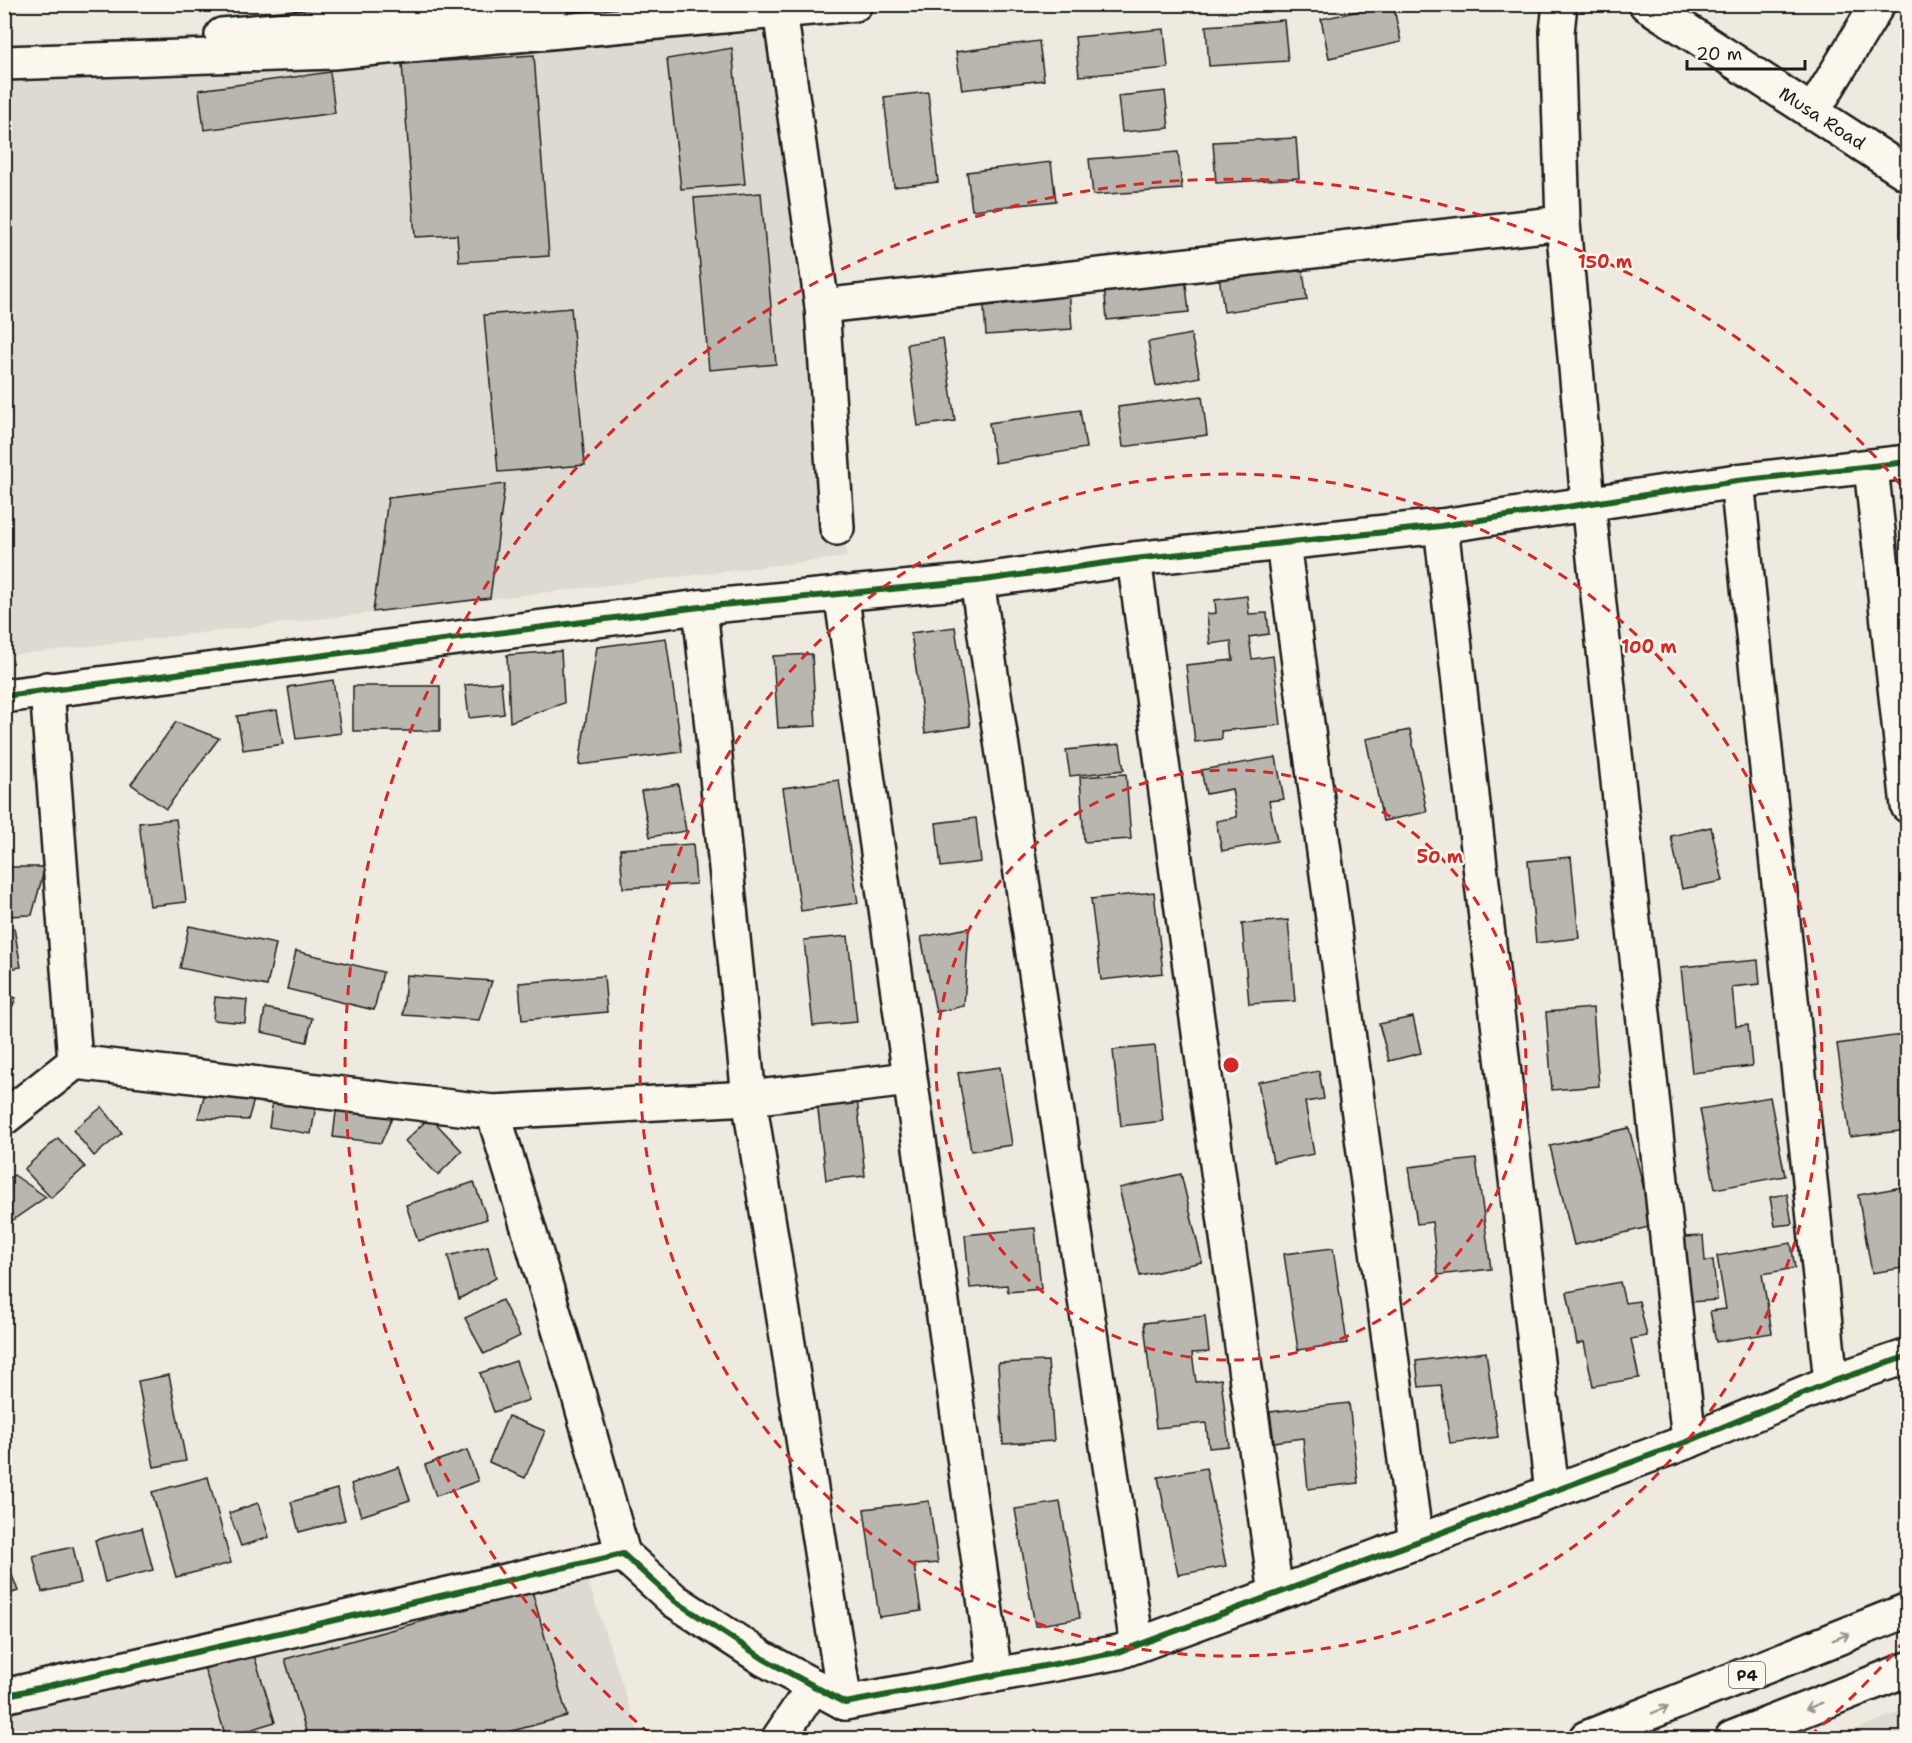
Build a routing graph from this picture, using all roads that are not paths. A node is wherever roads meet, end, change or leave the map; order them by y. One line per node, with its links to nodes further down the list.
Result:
1 (552, 4): 7 (main road)
2 (855, 4): 6 (main road)
3 (1560, 4): 11 (main road)
4 (1646, 4): 9 (main road, Musa Road)
5 (1878, 4): 9 (main road)
6 (779, 8): 8 (main road); 12 (main road)
7 (4, 56)
8 (4, 63)
9 (1812, 113): 10 (main road, Musa Road)
10 (1908, 174)
11 (1563, 223): 12 (main road); 16 (main road)
12 (822, 306): 18 (main road)
13 (1908, 462): 14 (main road)
14 (1871, 467): 15 (main road); 26 (main road)
15 (1737, 481): 16 (main road); 33 (main road)
16 (1588, 502): 17 (main road); 34 (main road)
17 (1441, 526): 19 (main road); 35 (main road)
18 (837, 528)
19 (1283, 543): 20 (main road); 36 (main road)
20 (1134, 559): 21 (main road); 38 (main road)
21 (978, 581): 22 (main road); 40 (main road)
22 (841, 592): 23 (main road); 28 (main road)
23 (699, 607): 24 (main road); 29 (main road)
24 (47, 689): 25 (main road); 27 (main road)
25 (4, 696)
26 (1908, 806)
27 (75, 1062): 30 (main road); 31 (main road)
28 (909, 1079): 29 (main road); 42 (main road)
29 (749, 1098): 30 (main road); 45 (main road)
30 (493, 1112): 37 (main road)
31 (4, 1118)
32 (1908, 1356): 33 (main road)
33 (1831, 1382): 34 (main road)
34 (1689, 1441): 35 (main road)
35 (1552, 1492): 36 (main road)
36 (1416, 1543): 38 (main road)
37 (623, 1554): 43 (main road); 44 (main road)
38 (1276, 1594): 40 (main road)
39 (1908, 1610): 47 (main road, P4, one-way to 39)
40 (1137, 1645): 42 (main road)
41 (1908, 1669): 48 (main road, one-way to 48)
42 (995, 1675): 45 (main road)
43 (814, 1686): 45 (main road); 46 (main road)
44 (4, 1696)
45 (845, 1703)
46 (778, 1738)
47 (1586, 1738)
48 (1732, 1738)

